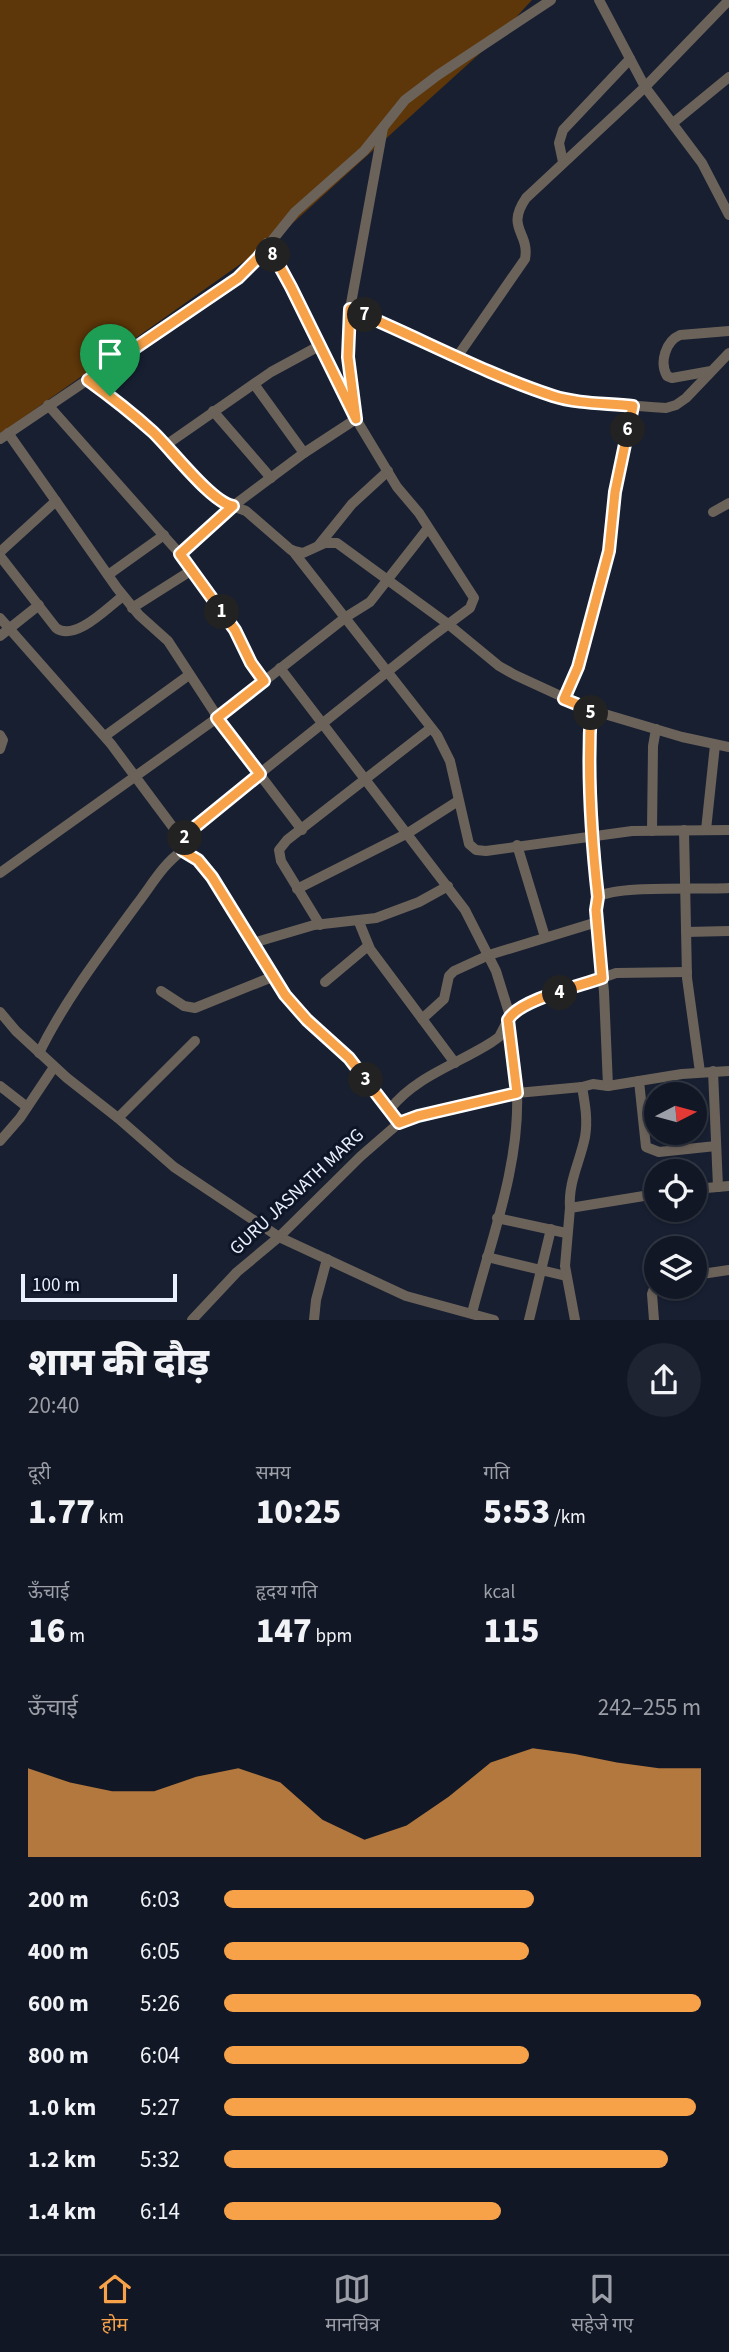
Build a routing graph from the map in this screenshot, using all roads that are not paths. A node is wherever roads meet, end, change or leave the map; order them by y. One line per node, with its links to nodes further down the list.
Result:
1 (599, 0): 4 (street)
2 (729, 0): 6 (street)
3 (548, 1): 8 (street)
4 (630, 59): 6 (street); 9 (street)
5 (729, 77): 7 (street)
6 (645, 87): 7 (street); 9 (street)
7 (673, 122): 10 (street)
8 (384, 124): 11 (street); 12 (street)
9 (563, 162): 16 (street)
10 (729, 215)
11 (268, 245): 14 (street); 18 (street)
12 (350, 309): 16 (street); 23 (street)
13 (729, 331): 17 (street)
14 (319, 346): 19 (street); 23 (street)
15 (729, 353): 17 (street)
16 (457, 357): 21 (street)
17 (712, 371): 21 (street)
18 (88, 380): 20 (street); 25 (street)
19 (254, 384): 22 (street); 26 (street)
20 (48, 405): 24 (street); 34 (street)
21 (633, 406): 53 (street)
22 (213, 411): 25 (street); 28 (street)
23 (356, 419): 26 (street); 27 (street)
24 (4, 436): 29 (street)
25 (166, 445): 31 (street)
26 (304, 453): 28 (street)
27 (388, 471): 33 (street); 35 (street)
28 (271, 478): 31 (street)
29 (56, 501): 37 (street); 40 (street)
30 (729, 503): 32 (street)
31 (233, 506): 36 (street); 38 (street)
32 (713, 512)
33 (428, 528): 41 (street); 47 (street)
34 (164, 535): 38 (street); 40 (street)
35 (319, 545): 36 (street); 41 (street)
36 (291, 550): 45 (street)
37 (0, 554): 43 (street)
38 (180, 554): 39 (street)
39 (192, 570): 44 (street); 52 (street)
40 (108, 575): 42 (street)
41 (386, 581): 45 (street); 47 (street)
42 (123, 596): 43 (street); 44 (street)
43 (39, 605): 48 (street)
44 (132, 608): 51 (street)
45 (346, 617): 49 (street); 50 (street)
46 (0, 618): 48 (street)
47 (448, 624): 50 (street); 53 (street)
48 (4, 632): 60 (street)
49 (280, 668): 52 (street); 56 (street)
50 (387, 672): 56 (street); 57 (street)
51 (189, 675): 55 (street); 60 (street)
52 (264, 681): 55 (street)
53 (564, 699): 54 (street)
54 (591, 710): 58 (street); 74 (street)
55 (217, 718): 64 (street); 65 (street)
56 (324, 723): 64 (street); 66 (street)
57 (431, 728): 66 (street); 67 (street)
58 (656, 729): 61 (street); 72 (street)
59 (0, 735): 63 (street)
60 (105, 736): 65 (street)
61 (715, 745): 62 (street); 70 (street)
62 (729, 747)
63 (0, 749)
64 (260, 774): 68 (street); 75 (street)
65 (135, 776): 75 (street); 78 (street)
66 (367, 780): 68 (street); 73 (street)
67 (458, 801): 73 (street); 76 (street)
68 (302, 830): 80 (street)
69 (684, 830): 70 (street); 72 (street); 82 (street)
70 (706, 830): 71 (street)
71 (729, 830)
72 (653, 831): 74 (street)
73 (408, 833): 79 (street); 80 (street)
74 (593, 836): 76 (street); 83 (street)
75 (185, 838): 77 (street)
76 (517, 845): 89 (street)
77 (183, 851): 90 (street); 102 (street)
78 (0, 873)
79 (448, 887): 84 (street); 92 (street)
80 (297, 888): 86 (street)
81 (729, 888): 82 (street)
82 (685, 890): 83 (street); 88 (street)
83 (598, 897): 85 (street)
84 (359, 922): 86 (street); 91 (street)
85 (597, 922): 89 (street); 95 (street)
86 (320, 925): 90 (street)
87 (729, 930): 88 (street)
88 (686, 932): 93 (street)
89 (545, 937): 92 (street)
90 (253, 943): 94 (street)
91 (368, 946): 96 (street); 100 (street)
92 (489, 955): 99 (street); 100 (street)
93 (687, 972): 95 (street); 107 (street)
94 (272, 977): 97 (street); 114 (street)
95 (602, 978): 99 (street); 110 (street)
96 (326, 982)
97 (161, 991)
98 (0, 1012): 102 (street)
99 (509, 1018): 103 (street); 112 (street)
100 (422, 1019): 103 (street)
101 (195, 1041): 115 (street)
102 (38, 1053): 104 (street)
103 (454, 1063): 114 (street)
104 (54, 1066): 113 (street); 115 (street)
105 (713, 1071): 106 (street, GURU JASNATH MARG); 107 (street, GURU JASNATH MARG); 118 (street)
106 (729, 1071)
107 (700, 1072): 108 (street, GURU JASNATH MARG)
108 (639, 1082): 110 (street, GURU JASNATH MARG); 118 (street)
109 (0, 1086): 113 (street)
110 (608, 1086): 111 (street, GURU JASNATH MARG)
111 (582, 1087): 112 (street, GURU JASNATH MARG); 121 (street)
112 (517, 1093): 116 (street, GURU JASNATH MARG); 122 (street)
113 (27, 1107): 117 (street)
114 (390, 1109): 116 (street)
115 (118, 1118): 125 (street)
116 (399, 1123): 125 (street, GURU JASNATH MARG)
117 (0, 1141)
118 (716, 1146): 119 (street)
119 (724, 1187)
120 (644, 1196): 121 (street)
121 (570, 1208): 124 (street)
122 (497, 1218): 123 (street); 126 (street)
123 (551, 1229): 124 (street); 128 (street)
124 (566, 1233): 131 (street)
125 (279, 1237): 127 (street); 134 (street, GURU JASNATH MARG)
126 (486, 1257): 128 (street); 133 (street)
127 (327, 1259): 133 (street); 135 (street)
128 (541, 1269): 131 (street); 137 (street)
129 (729, 1270): 130 (street)
130 (707, 1273)
131 (566, 1276): 138 (street)
132 (652, 1299): 139 (street)
133 (471, 1313): 136 (street)
134 (192, 1320)
135 (314, 1320)
136 (494, 1320)
137 (530, 1320)
138 (575, 1320)
139 (654, 1320)

